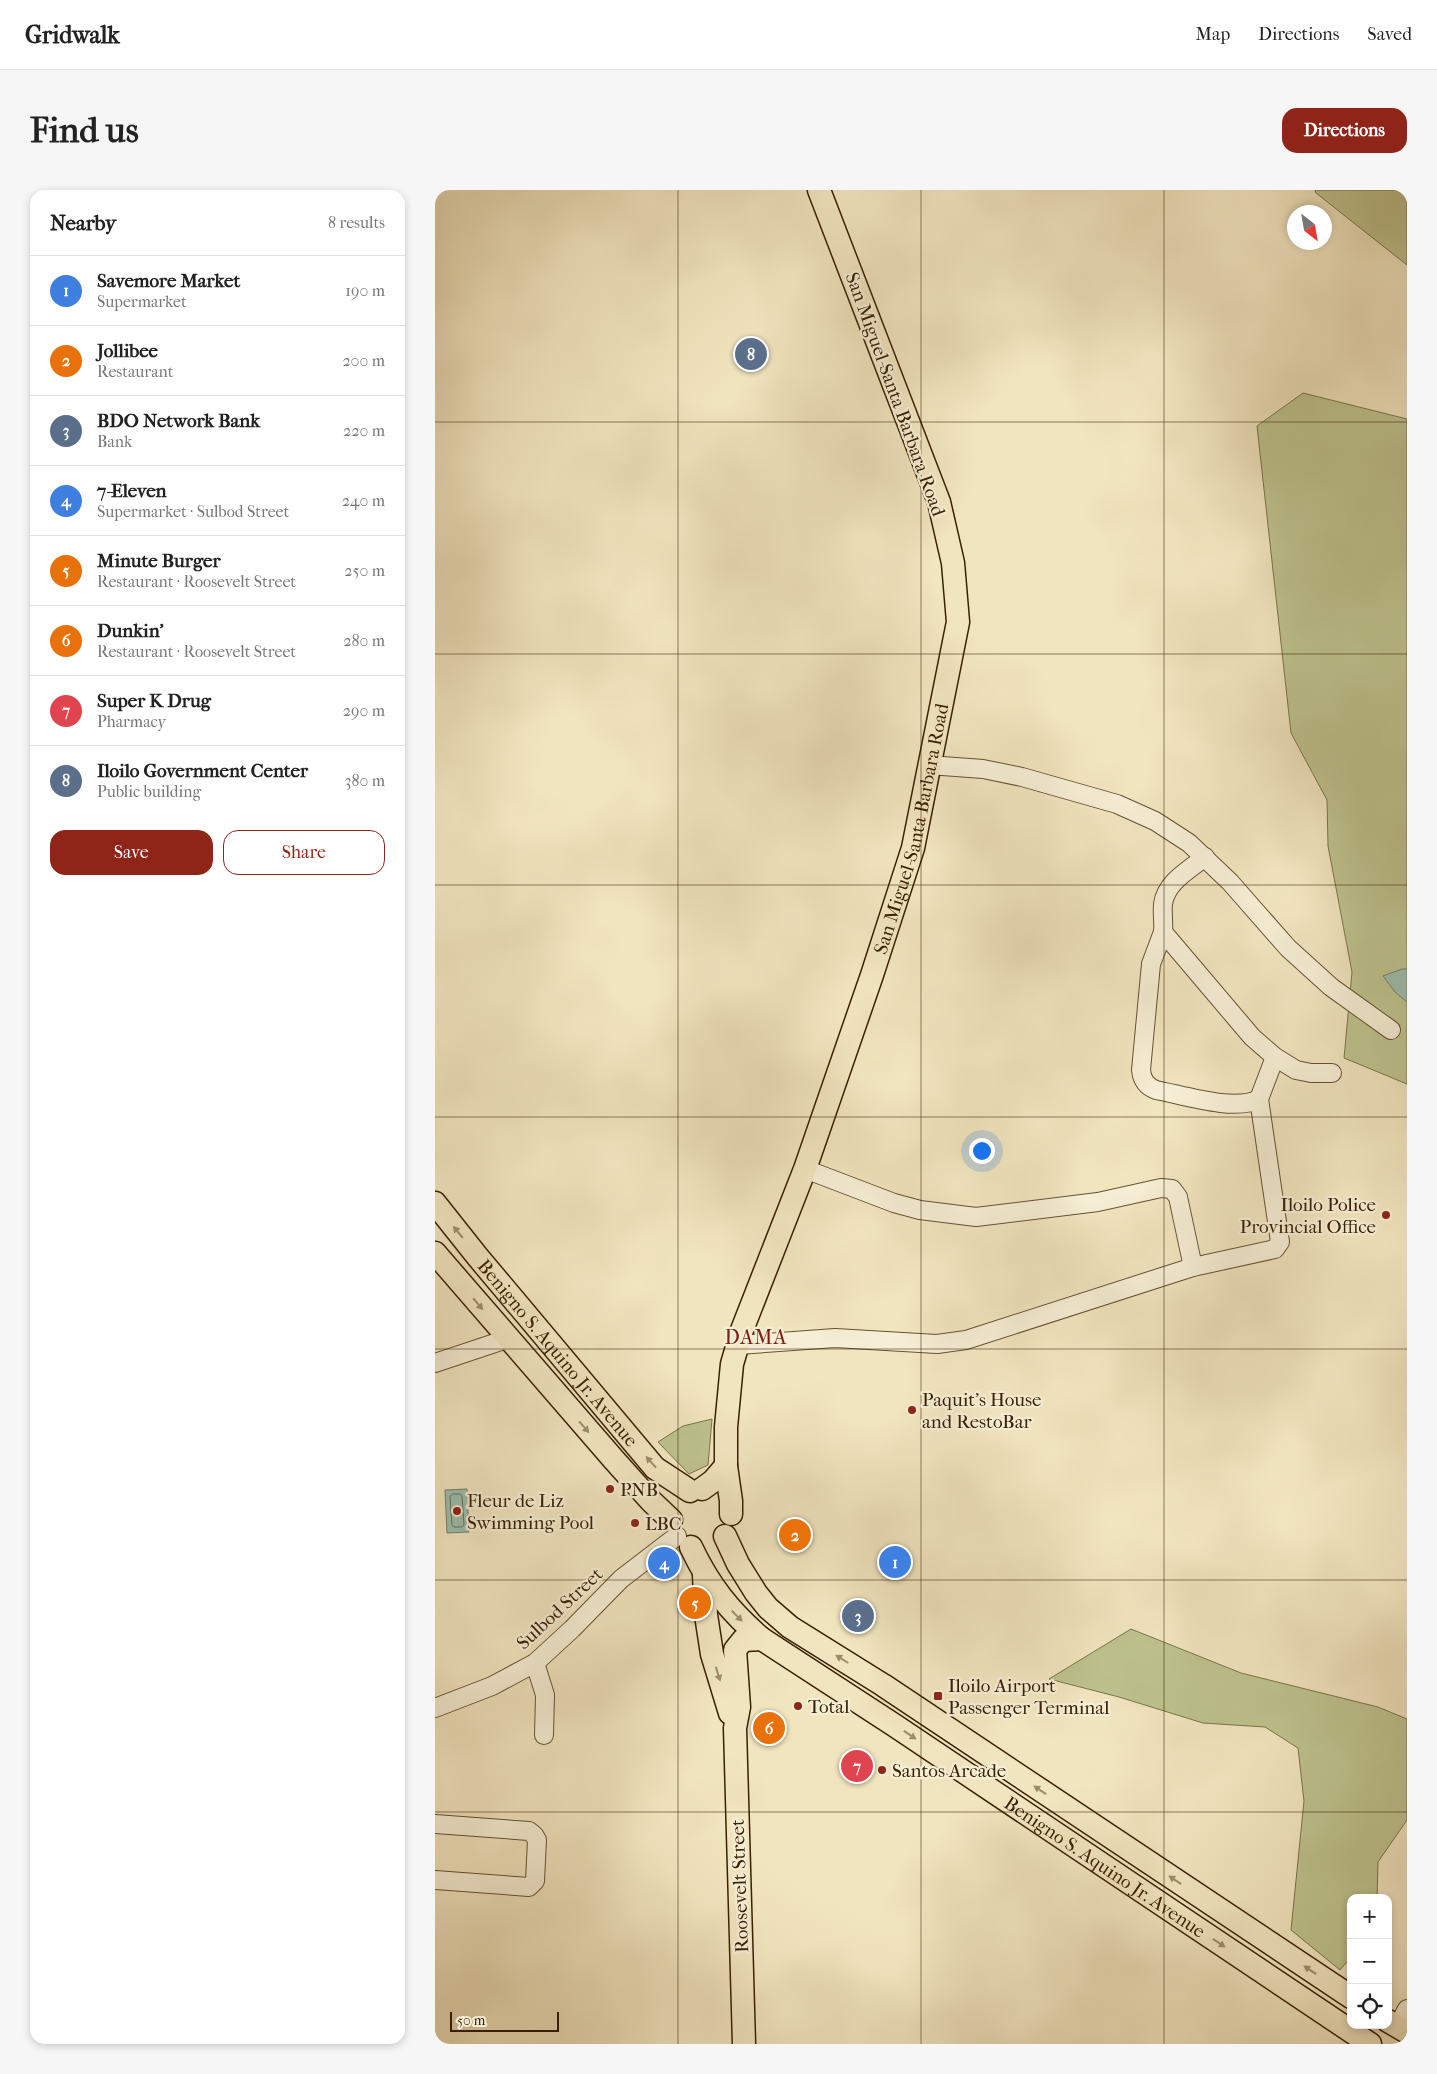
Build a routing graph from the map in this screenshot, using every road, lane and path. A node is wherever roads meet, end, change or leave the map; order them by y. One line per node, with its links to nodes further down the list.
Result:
1 (819, 190): 2 (main road, San Miguel-Santa Barbara Road)
2 (929, 766): 3 (street); 9 (main road, San Miguel-Santa Barbara Road)
3 (1205, 858): 4 (street); 5 (street)
4 (1163, 932): 6 (street); 8 (street)
5 (1391, 1030)
6 (1275, 1057): 7 (street); 8 (street)
7 (1332, 1073)
8 (1259, 1099): 13 (street)
9 (805, 1168): 13 (street); 16 (main road, San Miguel-Santa Barbara Road)
10 (435, 1203): 12 (main road, Benigno S. Aquino Jr. Avenue, one-way to 10)
11 (435, 1253): 14 (main road, Benigno S. Aquino Jr. Avenue)
12 (477, 1256): 14 (main road); 19 (main road, Benigno S. Aquino Jr. Avenue, one-way to 12)
13 (1193, 1267): 16 (street)
14 (453, 1275): 15 (main road, Benigno S. Aquino Jr. Avenue, one-way to 15)
15 (507, 1339): 17 (street); 21 (main road, Benigno S. Aquino Jr. Avenue, one-way to 21)
16 (738, 1345): 18 (main road, San Miguel-Santa Barbara Road)
17 (435, 1364)
18 (726, 1466): 19 (main road); 20 (main road, San Miguel-Santa Barbara Road)
19 (696, 1490): 20 (main road); 21 (main road)
20 (731, 1514): 22 (main road)
21 (680, 1534): 22 (main road); 23 (main road, Benigno S. Aquino Jr. Avenue); 25 (street, Sulbod Street)
22 (725, 1536): 26 (main road, Benigno S. Aquino Jr. Avenue, one-way to 22)
23 (704, 1575): 24 (main road, Benigno S. Aquino Jr. Avenue, one-way to 24); 29 (main road, Roosevelt Street, one-way to 29)
24 (762, 1639): 28 (main road, Benigno S. Aquino Jr. Avenue); 29 (main road, Roosevelt Street)
25 (535, 1662): 27 (street, Sulbod Street); 30 (street)
26 (883, 1685): 28 (main road); 33 (main road, Benigno S. Aquino Jr. Avenue, one-way to 26)
27 (435, 1708)
28 (869, 1708): 35 (main road, Benigno S. Aquino Jr. Avenue, one-way to 35)
29 (735, 1728): 34 (main road, Roosevelt Street)
30 (545, 1735)
31 (435, 1824): 32 (street)
32 (435, 1880)
33 (1347, 1994)
34 (744, 2044)
35 (1371, 2044)

